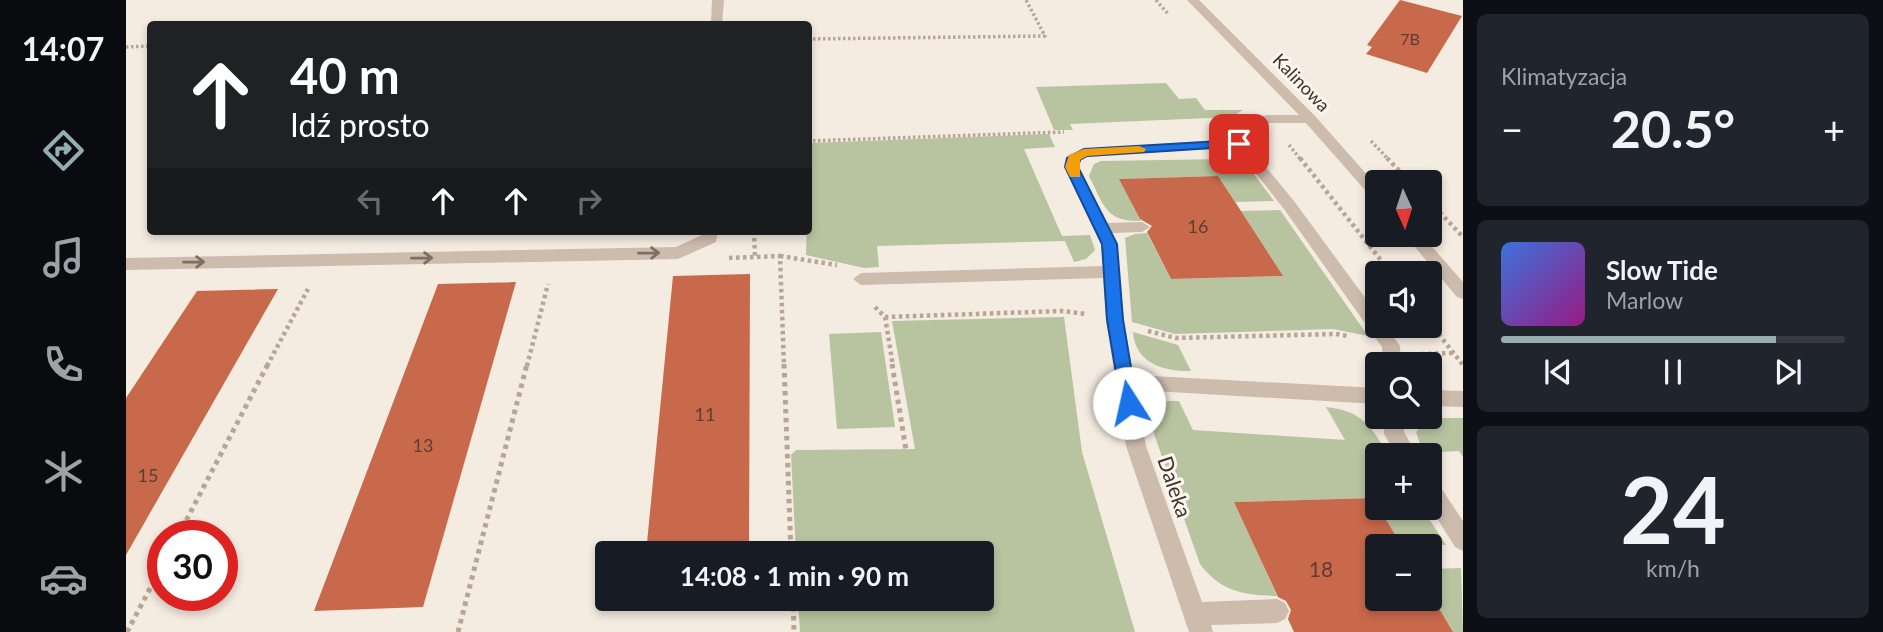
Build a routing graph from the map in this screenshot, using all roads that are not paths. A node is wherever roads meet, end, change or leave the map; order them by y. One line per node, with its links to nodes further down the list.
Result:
1 (718, 0): 3 (street)
2 (1193, 0): 4 (street, Kalinowa)
3 (717, 21)
4 (1310, 119): 5 (street); 6 (street, Kalinowa)
5 (1239, 144): 7 (street, Daleka); 15 (street)
6 (1365, 181)
7 (1102, 228): 8 (street); 12 (street, Daleka)
8 (1142, 228)
9 (710, 235): 11 (street, one-way to 9)
10 (1423, 247): 14 (street)
11 (126, 264)
12 (1111, 272): 13 (street); 16 (street, Daleka)
13 (860, 279)
14 (1463, 293)
15 (1391, 352)
16 (1125, 382): 17 (street); 23 (street, Daleka)
17 (1365, 395)
18 (1442, 398): 19 (street)
19 (1463, 399)
20 (1442, 508): 21 (street)
21 (1463, 540)
22 (1278, 611): 23 (street)
23 (1198, 623)

